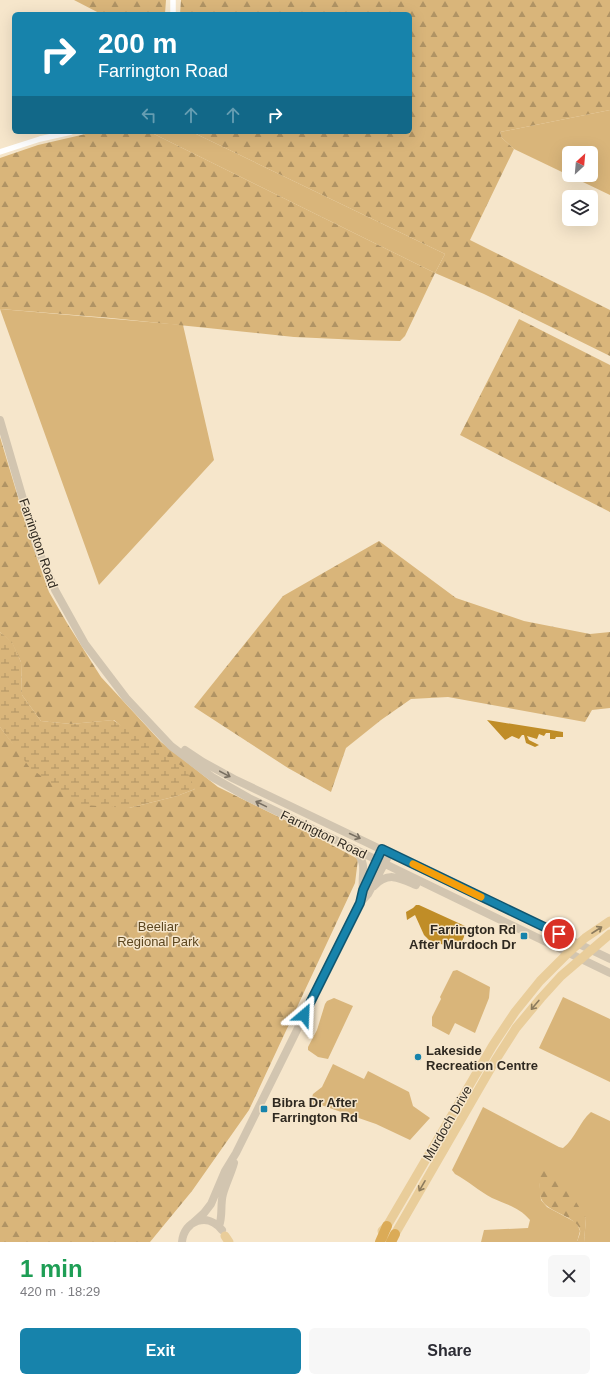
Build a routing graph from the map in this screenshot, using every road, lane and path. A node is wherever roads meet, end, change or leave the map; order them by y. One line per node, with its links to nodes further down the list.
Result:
1 (173, 0): 2 (street)
2 (173, 12)
3 (62, 134): 4 (street)
4 (0, 152)
5 (0, 420): 6 (main road, Farrington Road)
6 (157, 730): 7 (main road, Farrington Road, one-way to 6); 8 (main road, Farrington Road, one-way to 8)
7 (354, 850): 9 (main road, Farrington Road); 10 (main road)
8 (386, 851): 9 (main road); 12 (main road, Farrington Road)
9 (381, 862): 10 (main road); 11 (main road, Farrington Road)
10 (366, 892): 11 (main road); 18 (main road)
11 (462, 901): 14 (main road, Farrington Road)
12 (490, 902): 14 (main road); 16 (main road, Farrington Road)
13 (610, 921): 21 (main road, Murdoch Drive, one-way to 13)
14 (526, 932): 17 (main road, Farrington Road)
15 (610, 934): 22 (main road, Murdoch Drive, one-way to 22)
16 (610, 959)
17 (610, 973)
18 (236, 1153): 19 (main road); 20 (main road)
19 (193, 1223): 20 (main road); 24 (main road)
20 (219, 1226): 23 (main road)
21 (387, 1226): 25 (main road, Murdoch Drive); 26 (highway)
22 (393, 1238)
23 (227, 1240)
24 (182, 1242)
25 (375, 1242)
26 (380, 1242)

